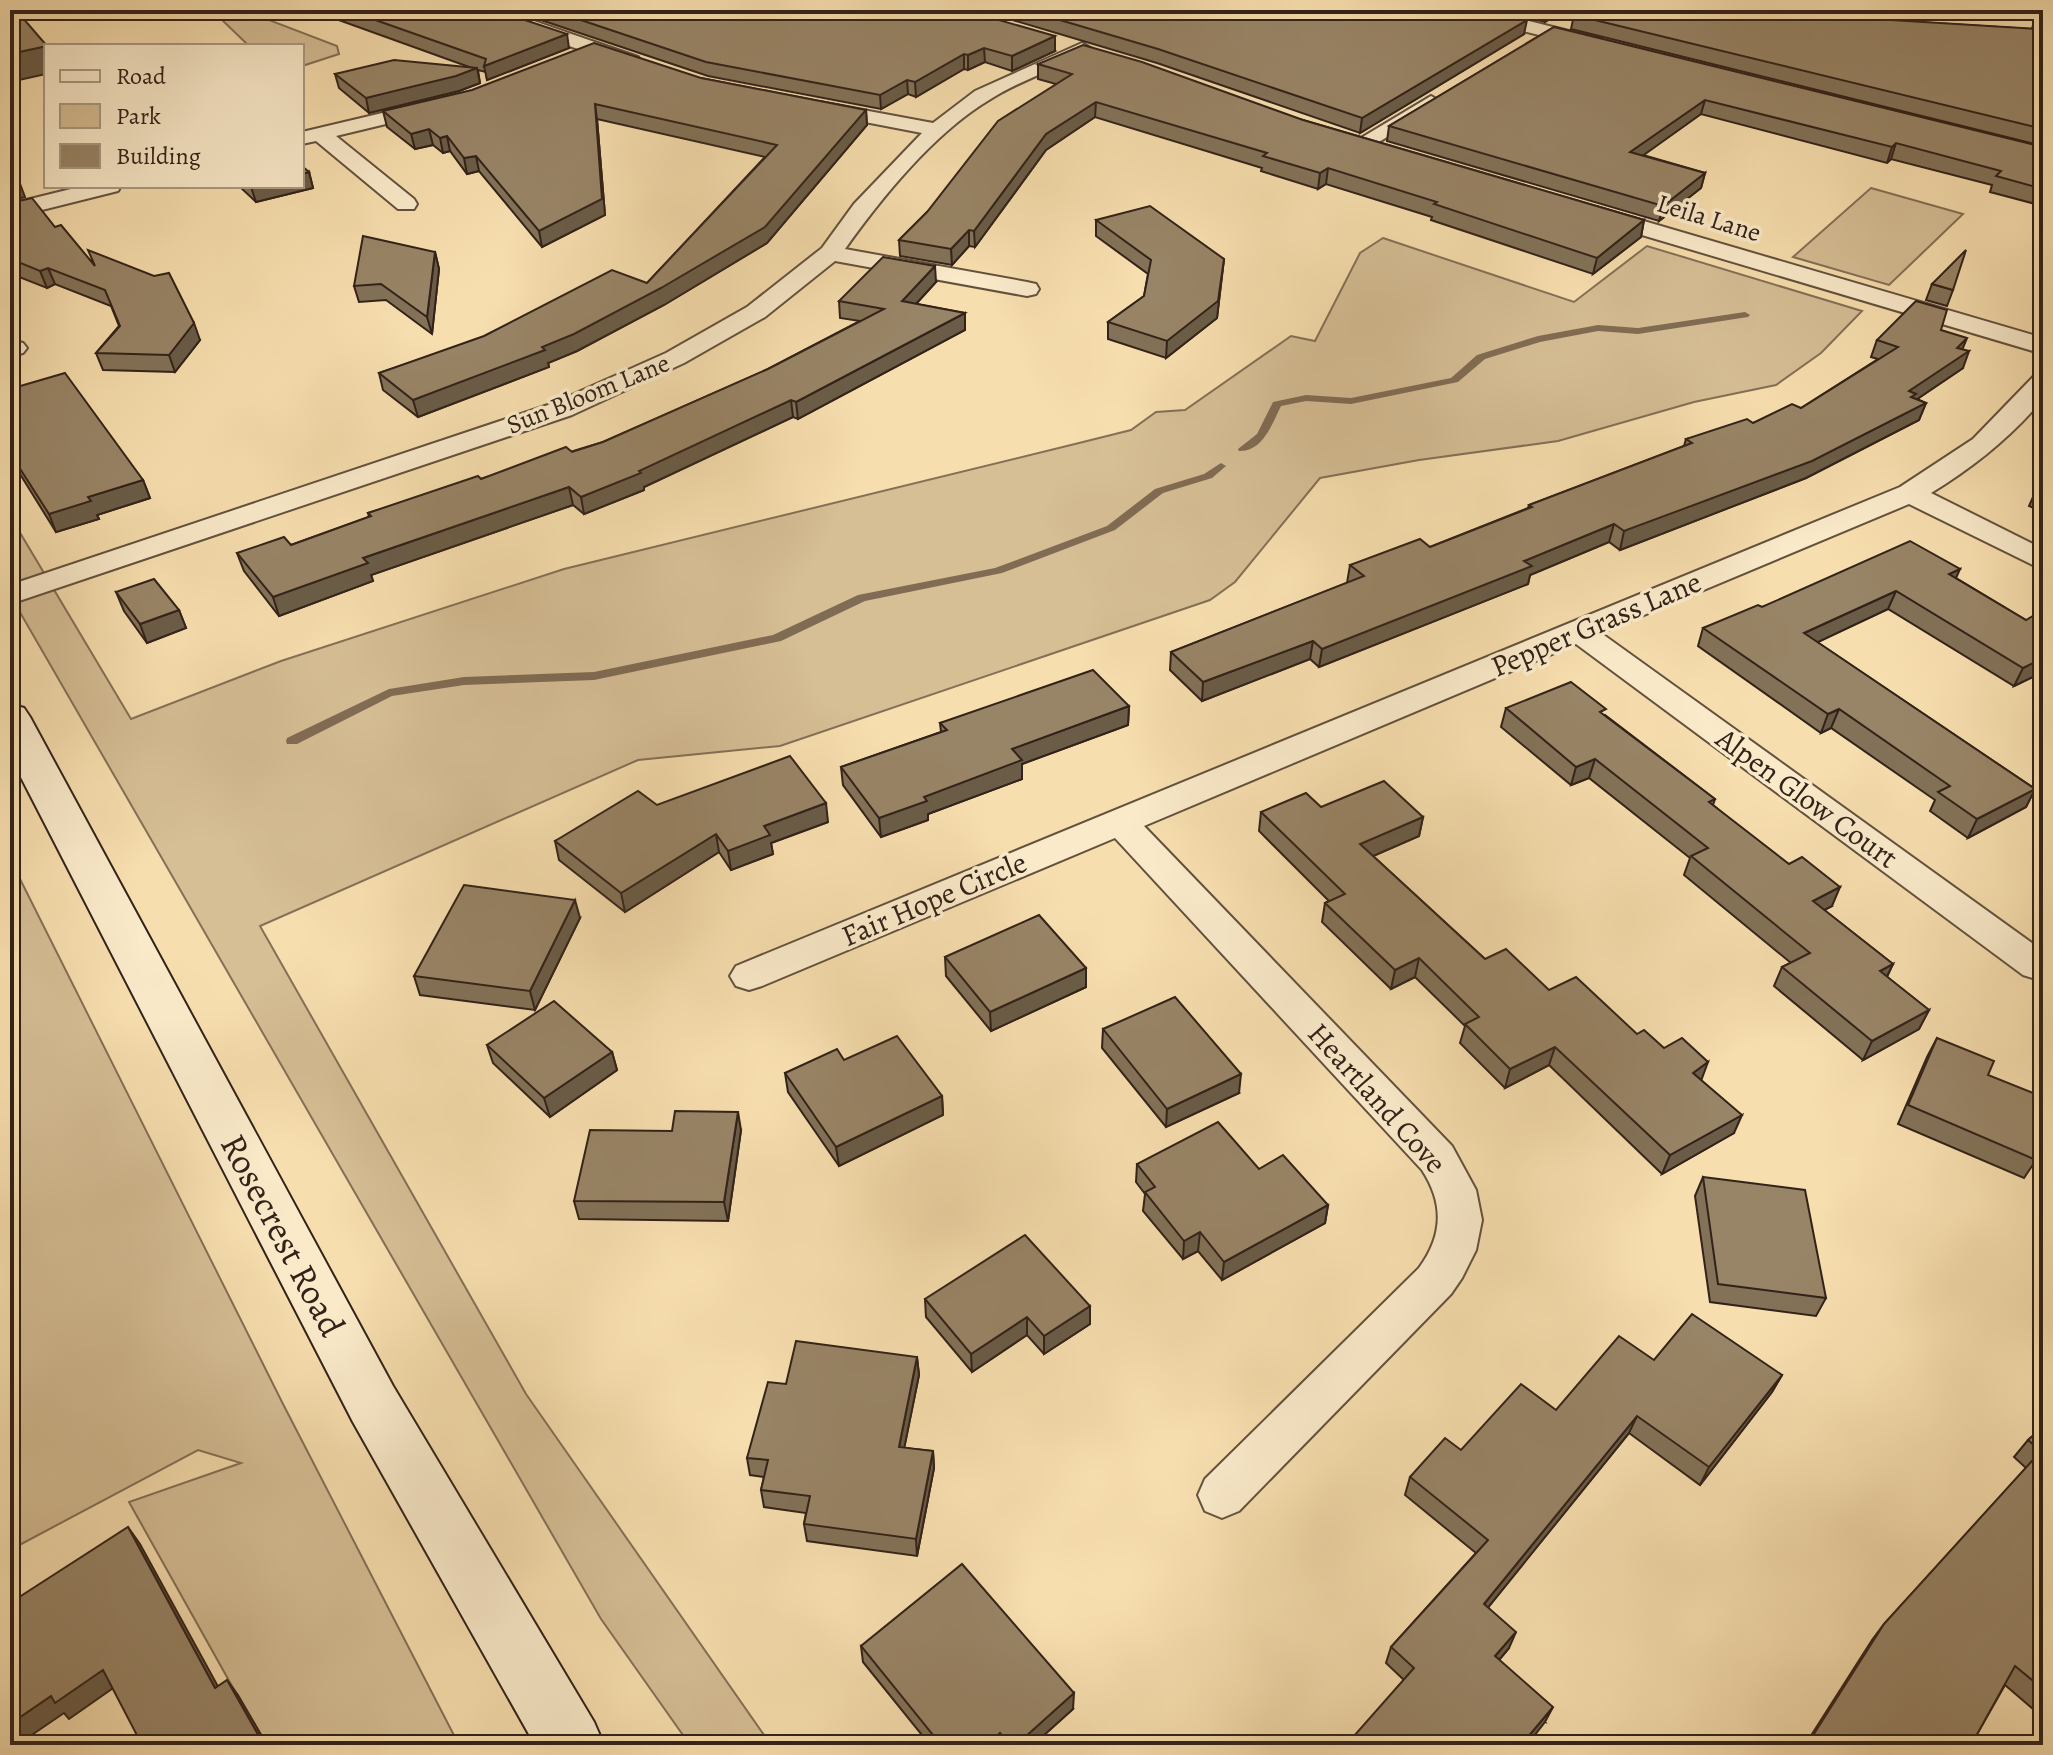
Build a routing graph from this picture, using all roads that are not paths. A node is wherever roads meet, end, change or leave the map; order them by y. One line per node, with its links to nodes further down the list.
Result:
1 (484, 10): 7 (street)
2 (1463, 10): 4 (street)
3 (1572, 17): 4 (street)
4 (1548, 31): 6 (street); 9 (street)
5 (1052, 41): 8 (street)
6 (1520, 47)
7 (595, 48): 11 (street); 12 (street)
8 (1082, 49): 10 (street); 16 (street, Sun Bloom Lane)
9 (1618, 49)
10 (1108, 58)
11 (561, 62)
12 (654, 68)
13 (1442, 95): 18 (street)
14 (453, 102): 17 (street)
15 (801, 105): 16 (street)
16 (937, 130): 23 (street, Sun Bloom Lane)
17 (311, 136): 20 (street)
18 (1336, 136)
19 (102, 188): 22 (street)
20 (406, 204)
21 (1568, 206): 25 (street, Leila Lane)
22 (10, 211)
23 (830, 253): 24 (street); 29 (street, Sun Bloom Lane)
24 (1027, 289)
25 (2043, 346)
26 (2043, 382): 27 (street, Pepper Grass Lane)
27 (1910, 493): 28 (street); 30 (street, Pepper Grass Lane)
28 (2043, 561)
29 (10, 595)
30 (1578, 631): 32 (street, Pepper Grass Lane); 33 (street, Alpen Glow Court)
31 (10, 717): 36 (main road, Rosecrest Road)
32 (1119, 821): 34 (street, Fair Hope Circle); 35 (street, Heartland Cove)
33 (2036, 965)
34 (749, 976)
35 (1222, 1495)
36 (571, 1745)

